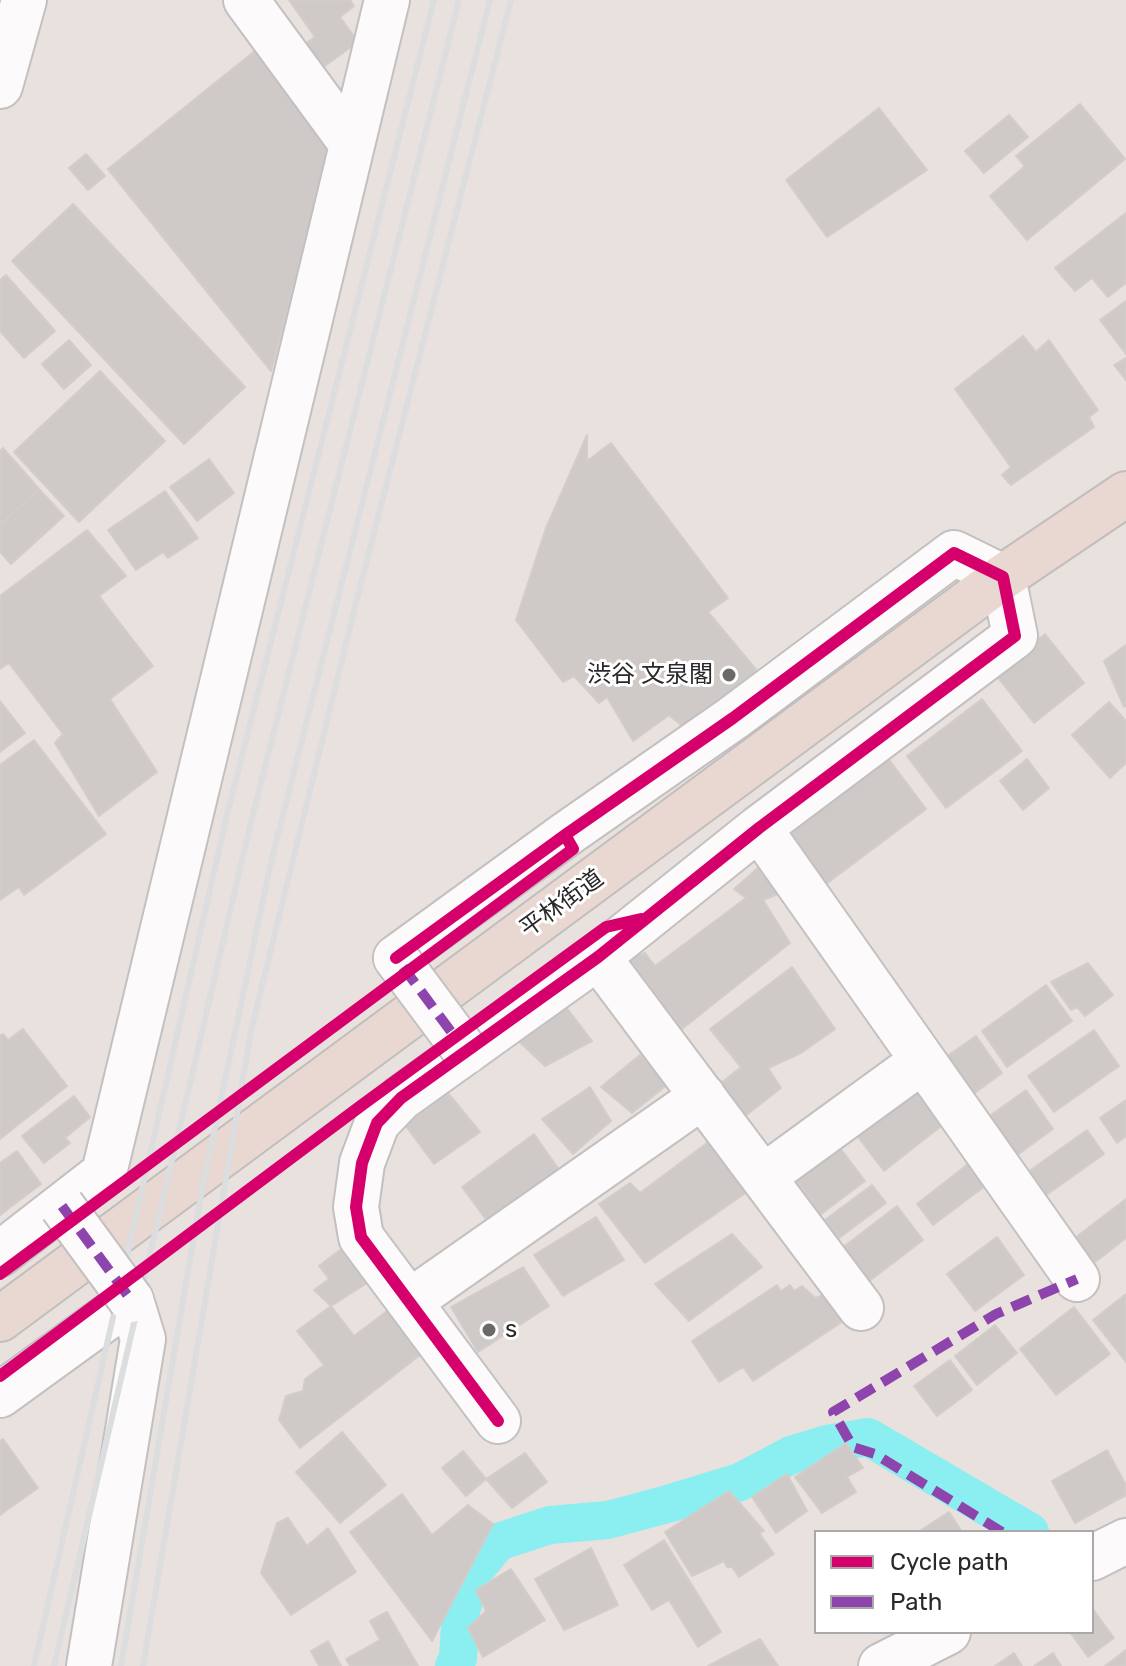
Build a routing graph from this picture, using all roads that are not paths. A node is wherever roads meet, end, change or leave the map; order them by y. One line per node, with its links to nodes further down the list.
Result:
1 (24, 0): 4 (street)
2 (246, 0): 5 (street)
3 (387, 0): 5 (street)
4 (0, 86)
5 (351, 143): 14 (street)
6 (1126, 494): 7 (highway, 平林街道)
7 (1003, 577): 8 (street); 10 (street, bridge); 20 (highway, 平林街道)
8 (759, 828): 9 (street); 11 (street)
9 (598, 957): 10 (street); 12 (street)
10 (466, 1052): 18 (street)
11 (921, 1062): 13 (street); 16 (street)
12 (703, 1096): 13 (street); 18 (street)
13 (763, 1177): 19 (street)
14 (62, 1206): 15 (street); 17 (street, bridge)
15 (0, 1254)
16 (1077, 1279)
17 (131, 1300): 21 (street); 26 (street)
18 (409, 1302): 22 (street)
19 (861, 1308)
20 (0, 1319)
21 (0, 1395)
22 (498, 1421)
23 (1126, 1541): 24 (street)
24 (1094, 1557)
25 (944, 1634): 27 (street)
26 (89, 1666)
27 (881, 1666)

